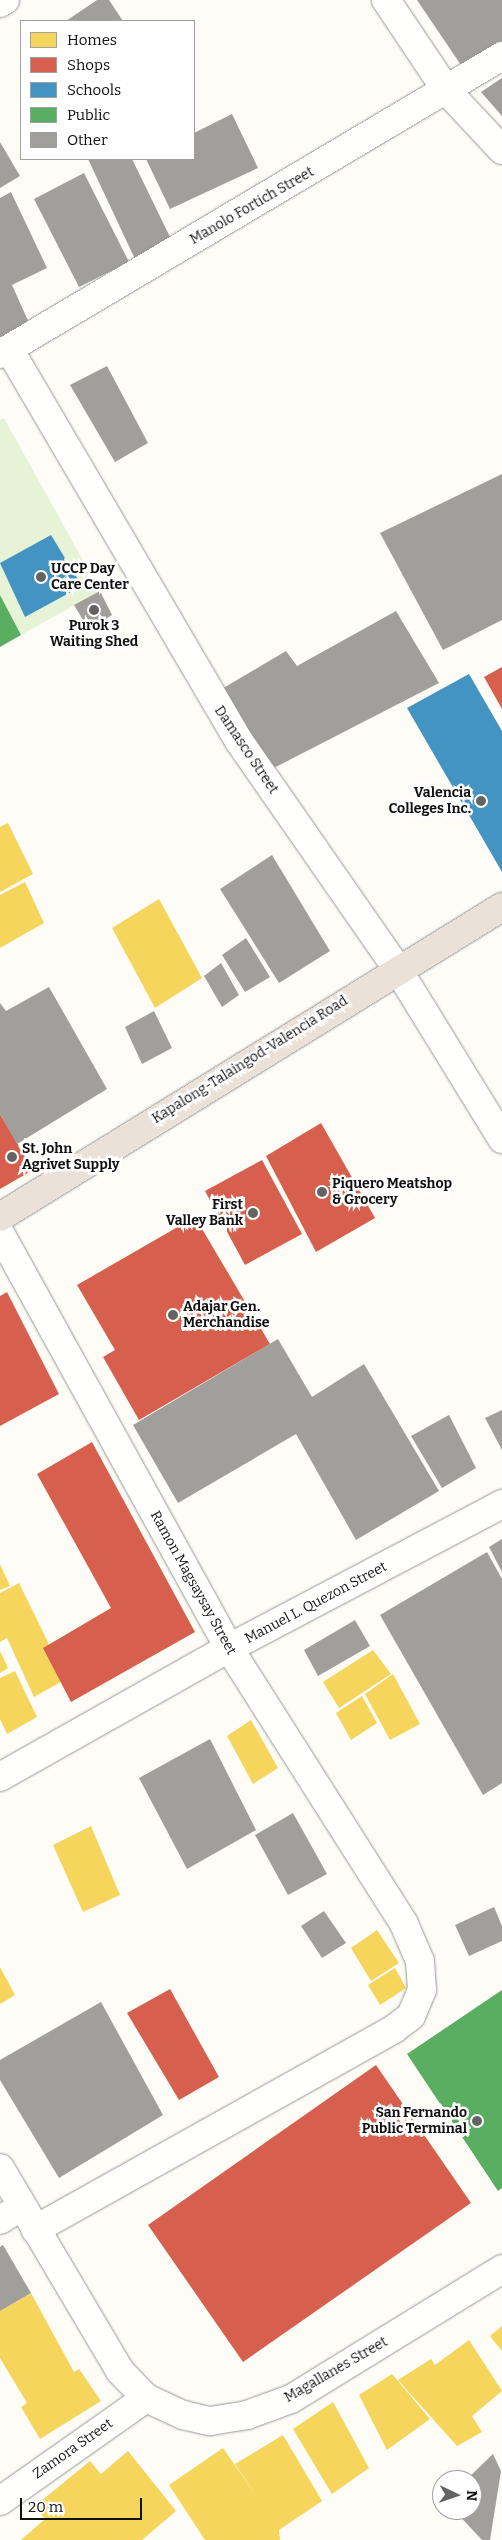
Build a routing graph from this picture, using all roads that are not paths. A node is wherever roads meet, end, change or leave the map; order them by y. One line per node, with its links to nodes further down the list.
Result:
1 (5, 0): 3 (street)
2 (386, 0): 5 (street)
3 (0, 3)
4 (502, 56): 5 (street, Manolo Fortich Street)
5 (447, 91): 6 (street); 7 (street, Manolo Fortich Street)
6 (502, 150)
7 (4, 352): 9 (street, Damasco Street)
8 (502, 908): 9 (highway, Kapalong-Talaingod-Valencia Road)
9 (397, 968): 10 (street, Damasco Street); 11 (highway, Kapalong-Talaingod-Valencia Road)
10 (502, 1139)
11 (0, 1217)
12 (0, 1232): 14 (street, Ramon Magsaysay Street)
13 (502, 1504): 14 (street, Manuel L. Quezon Street)
14 (229, 1648): 15 (street, Manuel L. Quezon Street); 18 (street, Ramon Magsaysay Street)
15 (0, 1777)
16 (0, 2168): 17 (street, Magallanes Street)
17 (10, 2214): 18 (street, Magallanes Street)
18 (35, 2230): 20 (street, Magallanes Street)
19 (502, 2269): 20 (street, Magallanes Street)
20 (146, 2398): 21 (street, Zamora Street)
21 (0, 2501)

